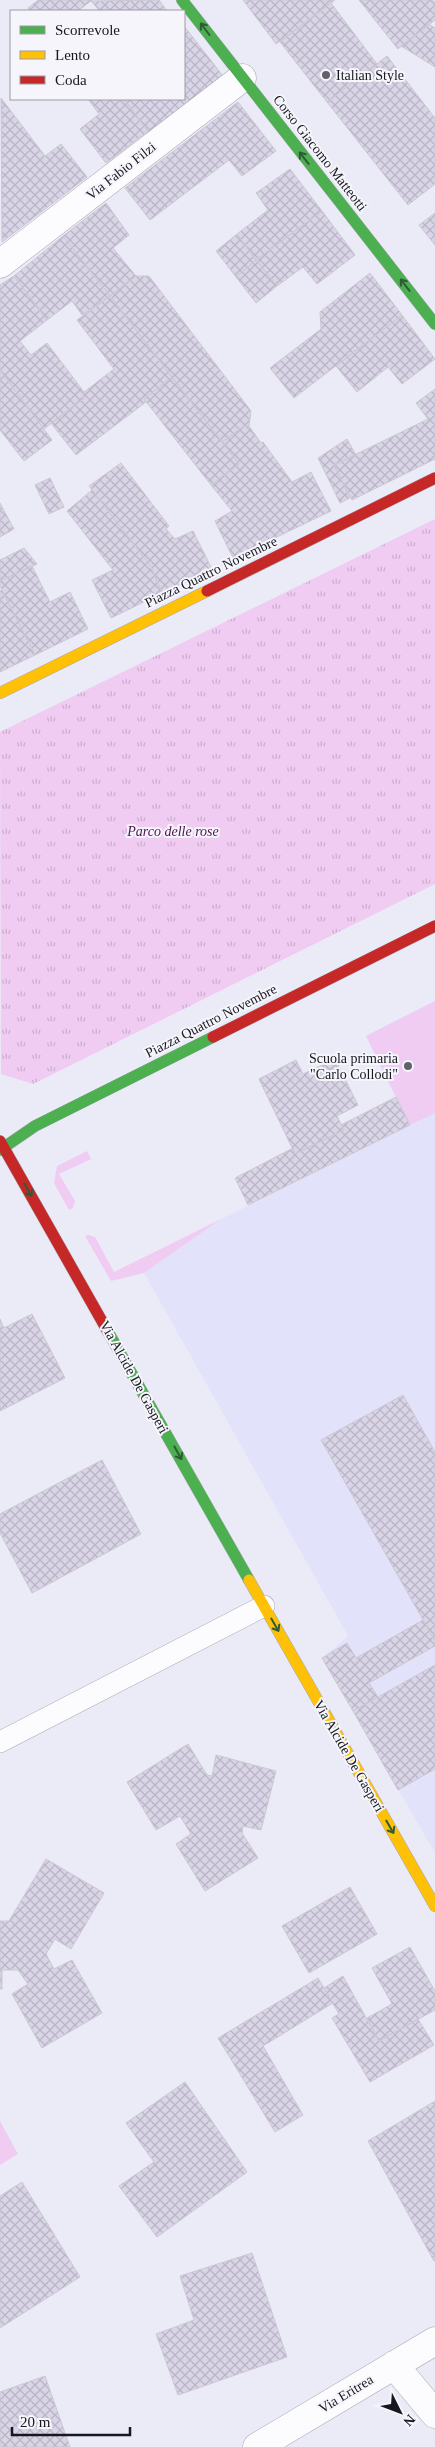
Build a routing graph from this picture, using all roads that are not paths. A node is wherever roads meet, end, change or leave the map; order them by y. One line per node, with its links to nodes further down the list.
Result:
1 (182, 0): 2 (street, Corso Giacomo Matteotti, one-way to 1)
2 (242, 78): 3 (street, Via Fabio Filzi); 4 (street, Corso Giacomo Matteotti, one-way to 2)
3 (0, 264)
4 (435, 324)
5 (435, 478): 6 (street, Piazza Quattro Novembre)
6 (0, 693)
7 (435, 926): 8 (street, Piazza Quattro Novembre)
8 (1, 1146): 9 (street, Via Alcide De Gasperi, one-way to 9)
9 (264, 1606): 10 (lane); 11 (street, Via Alcide De Gasperi, one-way to 11)
10 (0, 1742)
11 (435, 1906)
12 (435, 2341): 13 (street, Via Eritrea)
13 (394, 2365): 14 (street); 15 (street, Via Eritrea)
14 (435, 2414)
15 (257, 2447)

